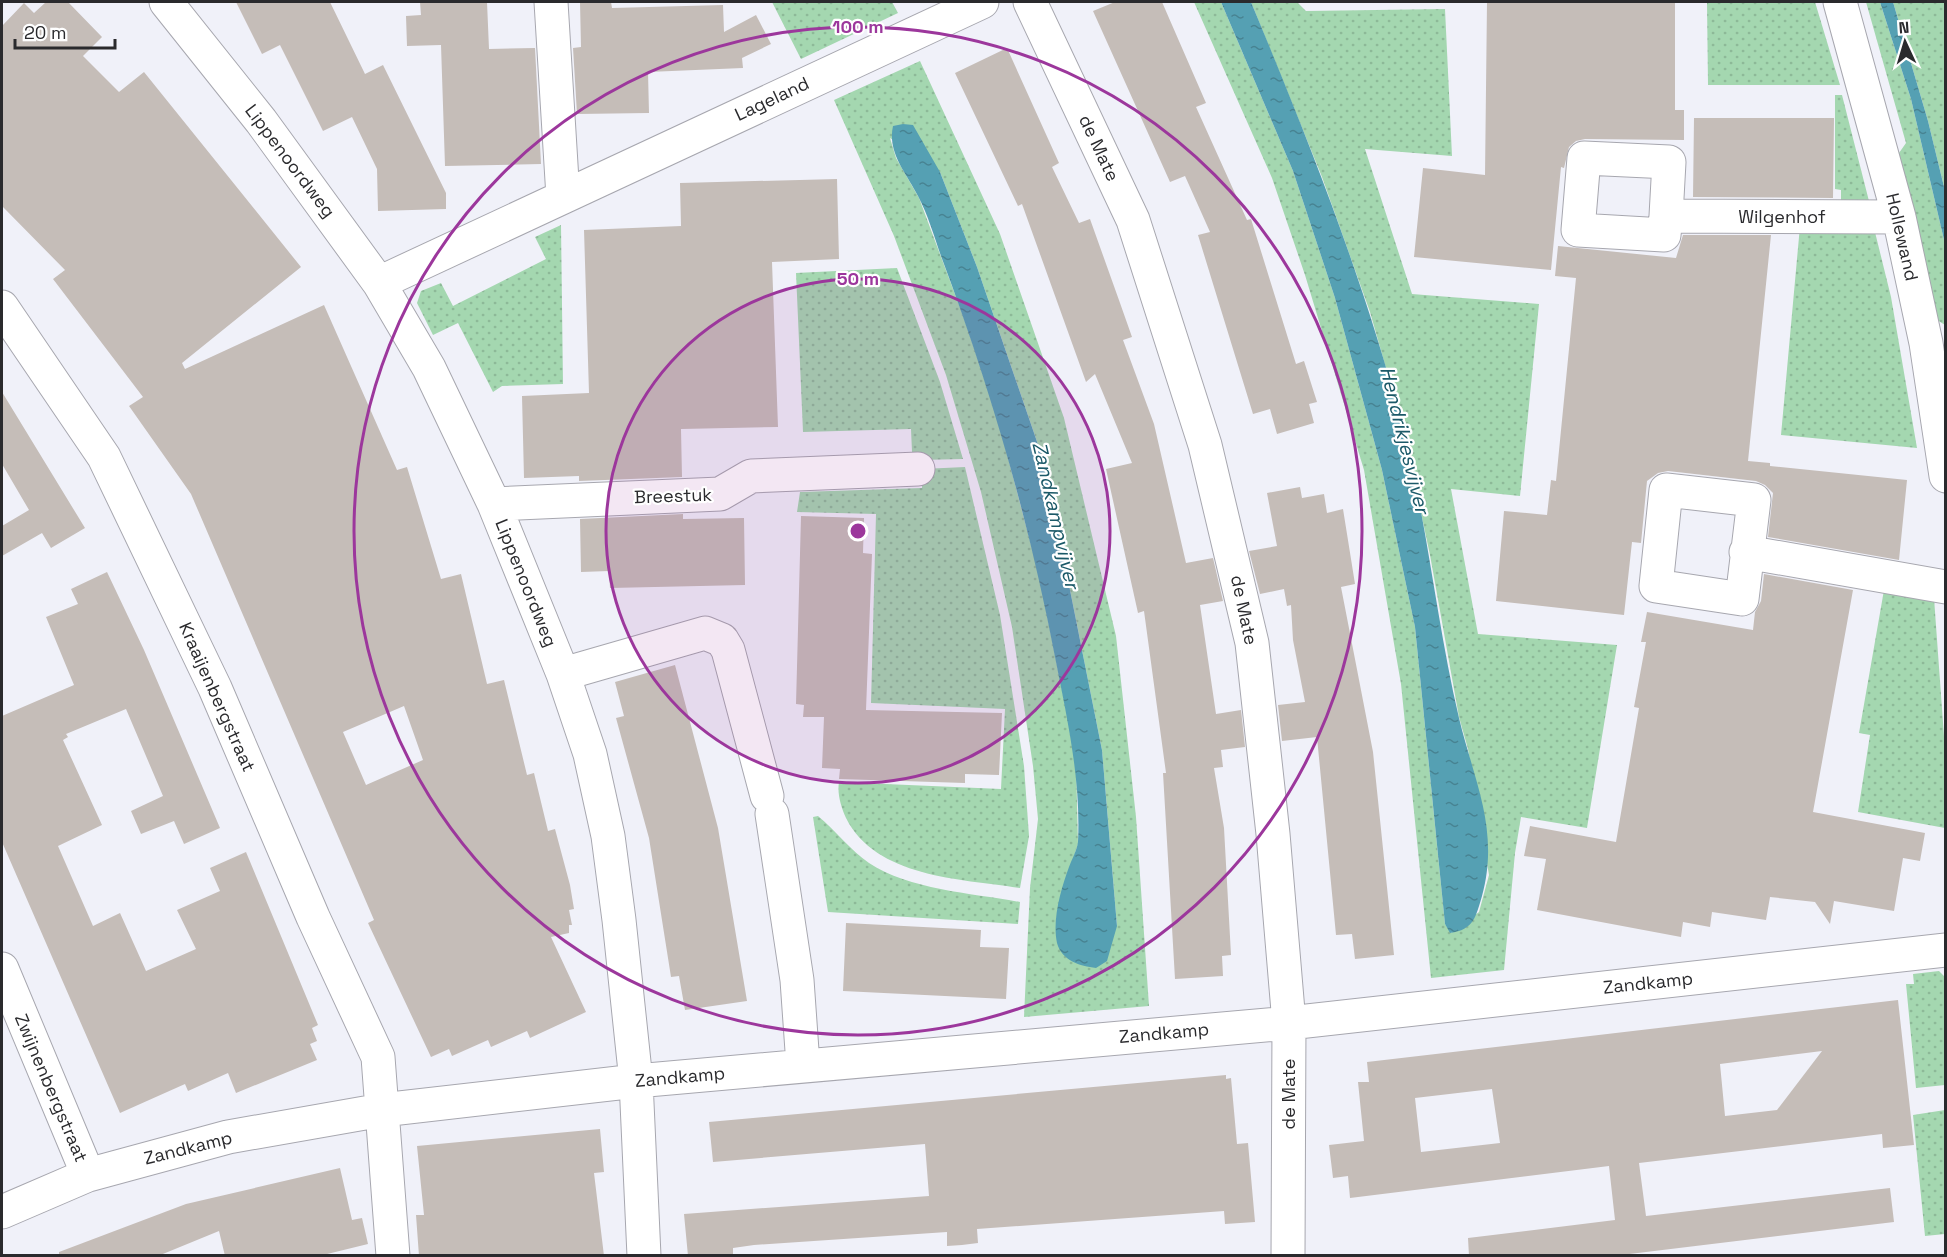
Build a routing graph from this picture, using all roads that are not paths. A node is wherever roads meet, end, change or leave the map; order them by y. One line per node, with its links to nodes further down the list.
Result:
1 (166, 2): 9 (street, Lippenoordweg)
2 (551, 2): 6 (street)
3 (982, 2): 6 (street, Lageland)
4 (1029, 2): 19 (street, de Mate)
5 (1840, 2): 8 (street, Hollewand)
6 (563, 197): 9 (street, Lageland)
7 (1666, 216): 8 (street, Wilgenhof)
8 (1899, 217): 12 (street, Hollewand)
9 (379, 283): 13 (street, Lippenoordweg)
10 (2, 307): 22 (street, Kraaijenbergstraat)
11 (918, 469): 13 (street, Breestuk)
12 (1946, 476)
13 (494, 504): 16 (street, Lippenoordweg)
14 (1746, 552): 15 (street)
15 (1946, 587)
16 (563, 674): 20 (street); 21 (street, Lippenoordweg)
17 (1946, 950): 19 (street, Zandkamp)
18 (2, 969): 23 (street, Zwijnenbergstraat)
19 (1289, 1023): 20 (street, Zandkamp); 27 (street, de Mate)
20 (803, 1065): 21 (street, Zandkamp)
21 (636, 1081): 22 (street, Zandkamp); 26 (street, Lippenoordweg)
22 (382, 1110): 23 (street, Zandkamp); 25 (street)
23 (87, 1174): 24 (street, Zandkamp)
24 (2, 1212)
25 (393, 1256)
26 (644, 1256)
27 (1288, 1256)

